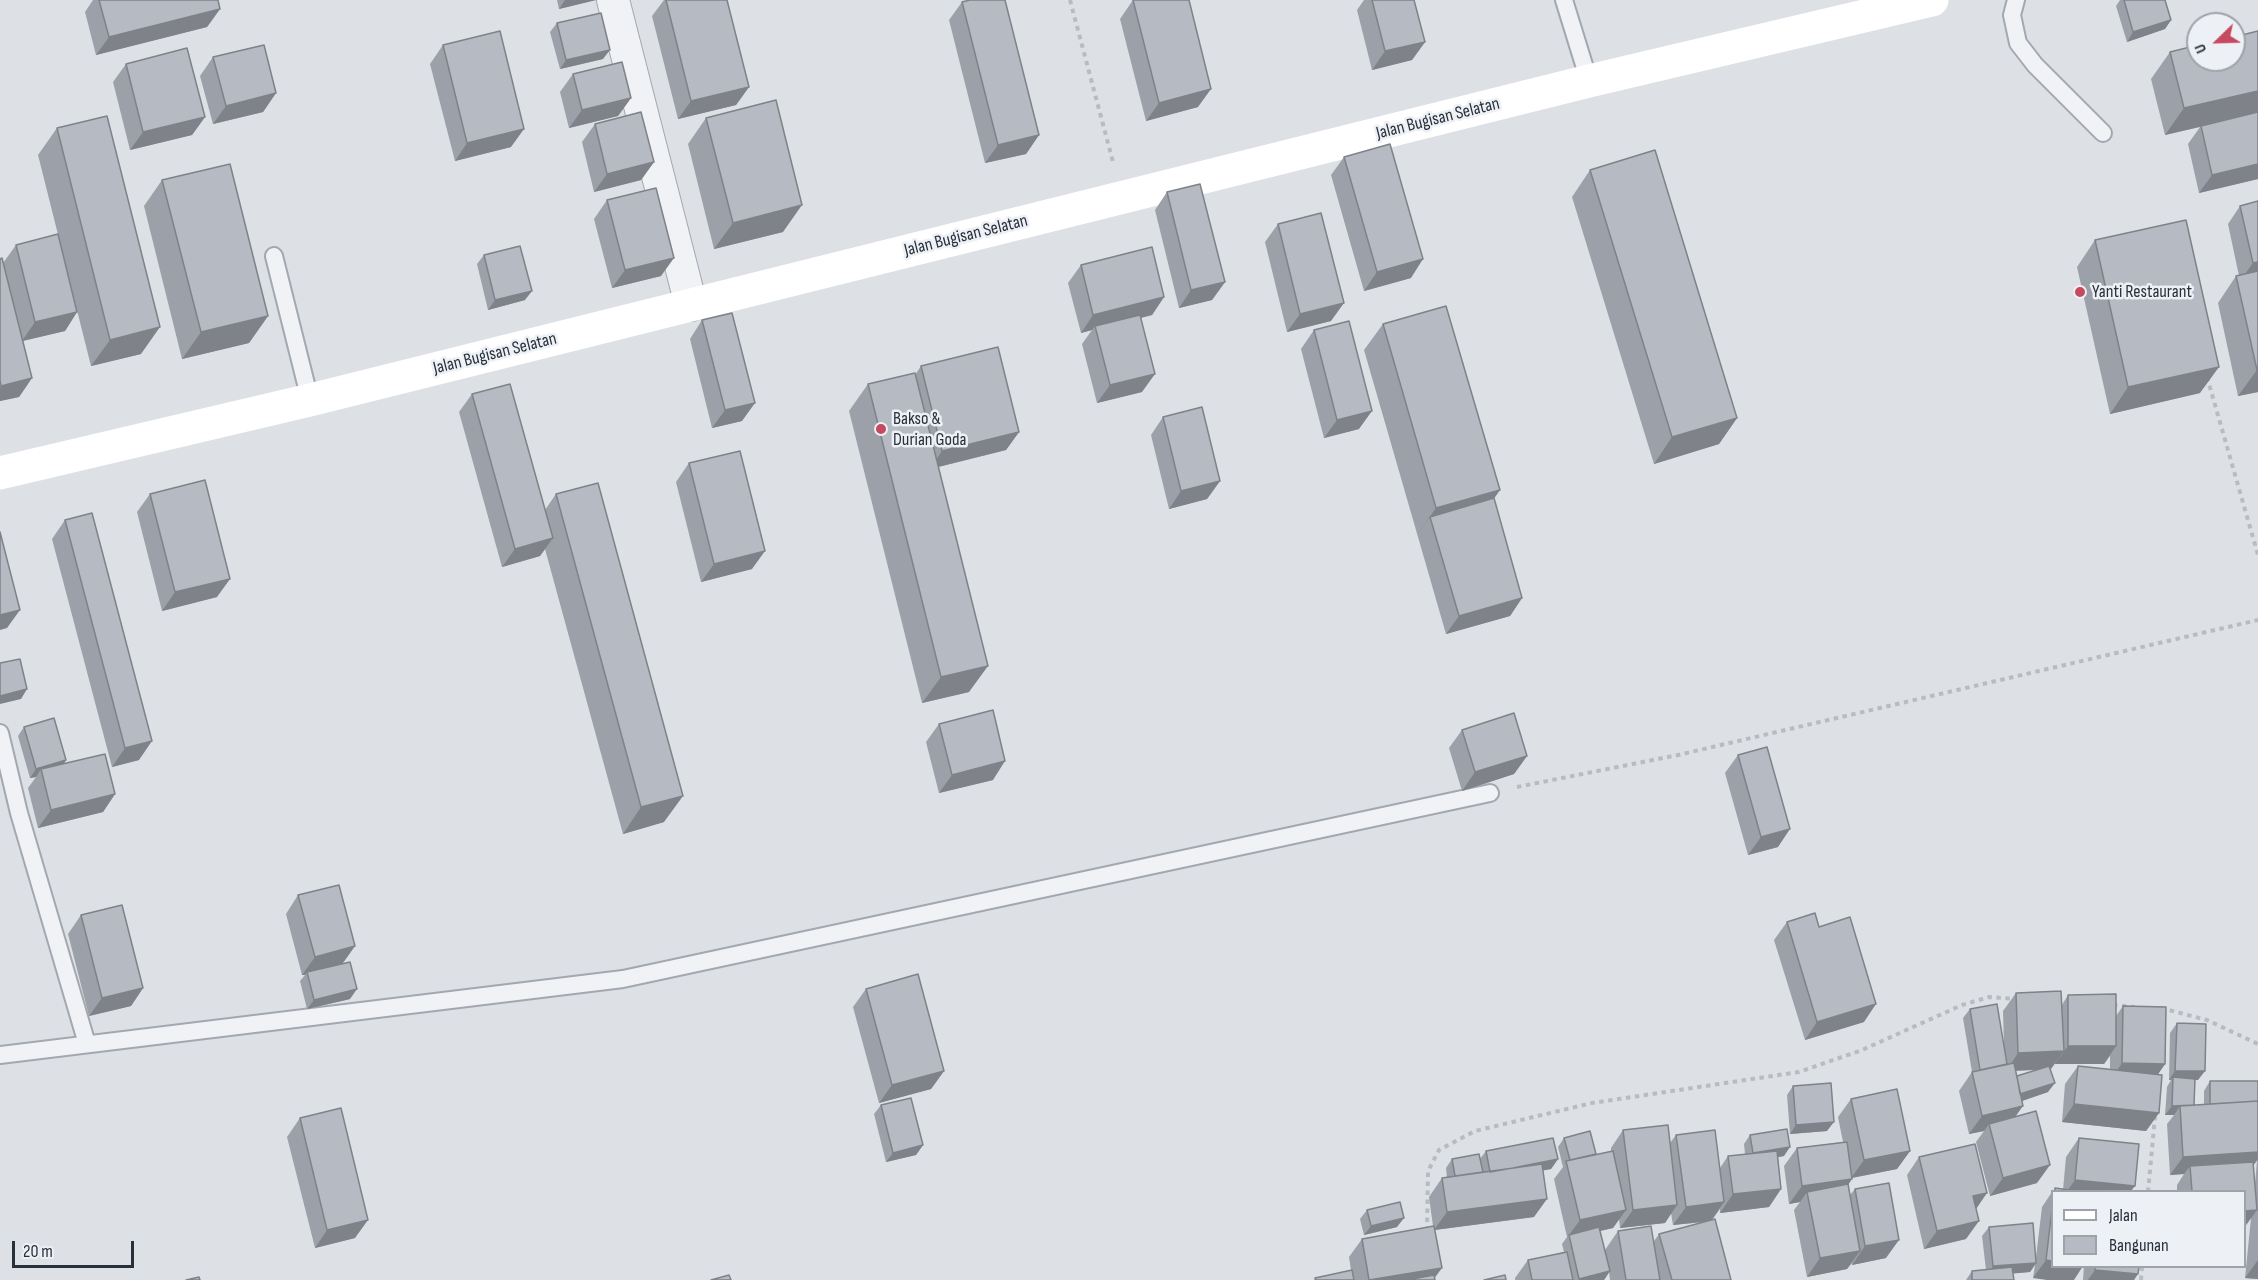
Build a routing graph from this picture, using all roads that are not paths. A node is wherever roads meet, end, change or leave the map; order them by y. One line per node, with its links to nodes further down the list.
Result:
1 (613, 0): 8 (street)
2 (1564, 0): 5 (lane)
3 (1932, 0): 5 (street, Jalan Bugisan Selatan)
4 (2016, 0): 6 (lane)
5 (1589, 81): 8 (street, Jalan Bugisan Selatan)
6 (2103, 133)
7 (274, 256): 9 (lane)
8 (691, 305): 9 (street, Jalan Bugisan Selatan)
9 (309, 400): 10 (street, Jalan Bugisan Selatan)
10 (0, 473)
11 (0, 733): 13 (lane)
12 (1490, 793): 13 (lane)
13 (87, 1044): 14 (lane)
14 (0, 1055)

